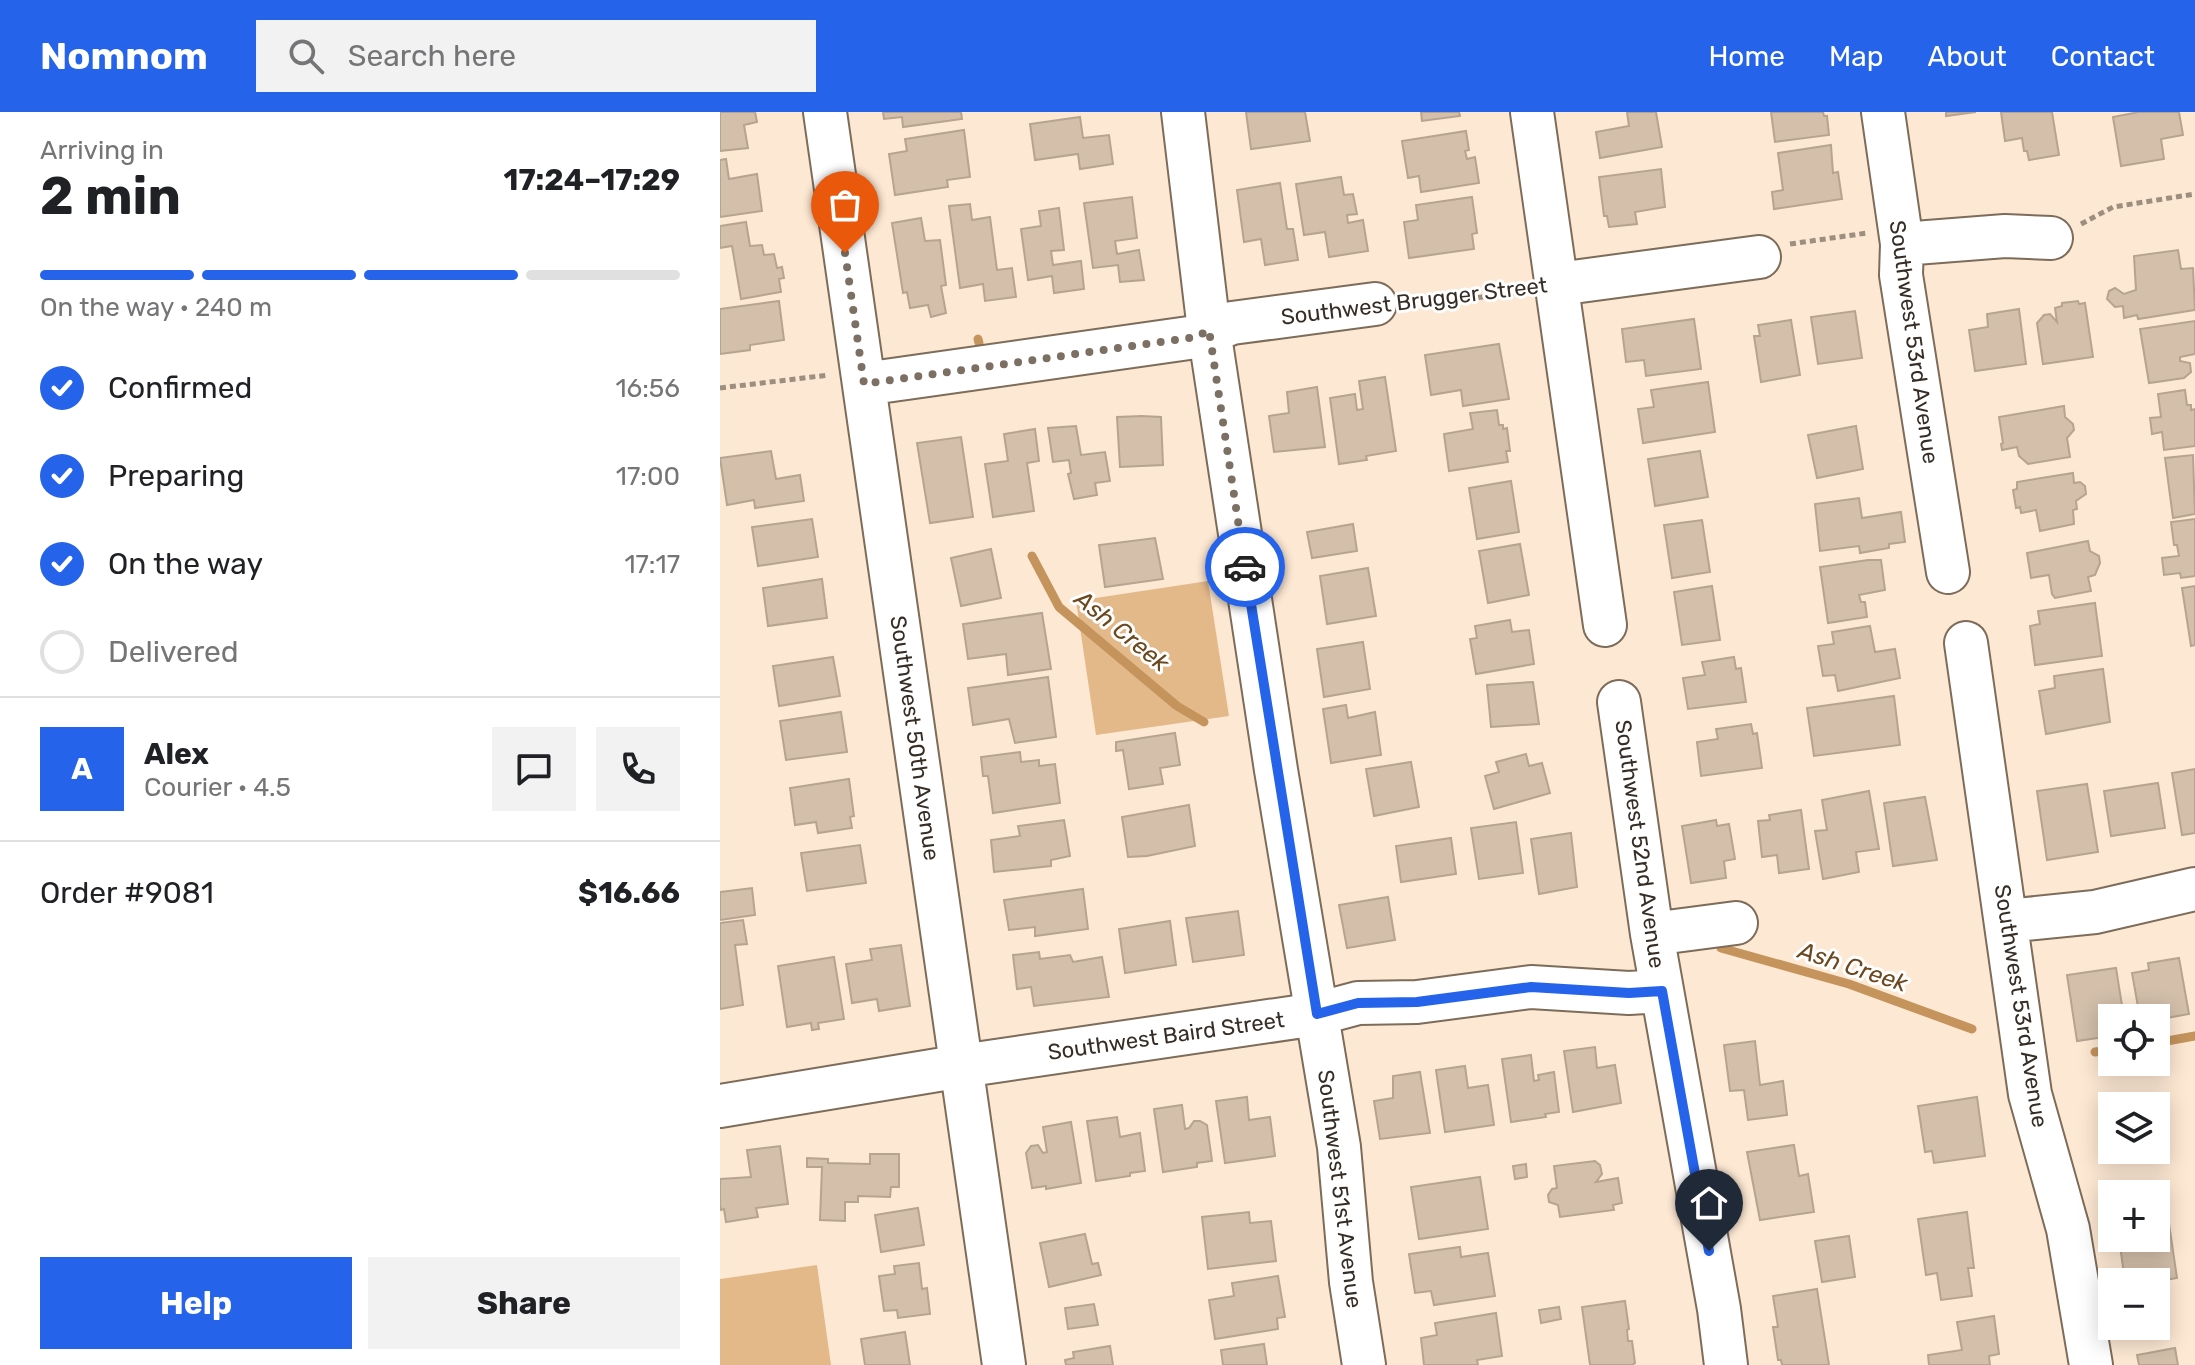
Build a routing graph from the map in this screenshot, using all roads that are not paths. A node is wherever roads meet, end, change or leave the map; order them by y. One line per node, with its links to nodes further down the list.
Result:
1 (825, 112): 11 (street, Southwest 50th Avenue)
2 (1183, 112): 10 (street, Southwest 51st Avenue)
3 (1532, 112): 8 (street)
4 (1883, 112): 6 (street, Southwest 53rd Avenue)
5 (2051, 238): 6 (street)
6 (1902, 244): 12 (street, Southwest 53rd Avenue)
7 (1759, 257): 8 (street, Southwest Brugger Street)
8 (1558, 284): 13 (street)
9 (1375, 304): 10 (street, Southwest Brugger Street)
10 (1209, 330): 11 (street, Southwest Brugger Street); 21 (street, Southwest 51st Avenue)
11 (864, 384): 22 (street, Southwest 50th Avenue)
12 (1948, 572)
13 (1605, 625)
14 (1966, 643): 17 (street, Southwest 53rd Avenue)
15 (1619, 702): 19 (street, Southwest 52nd Avenue)
16 (2195, 889): 17 (street)
17 (2007, 921): 27 (street, Southwest 53rd Avenue)
18 (1736, 923): 19 (street)
19 (1652, 934): 20 (street, Southwest 52nd Avenue)
20 (1662, 991): 21 (street, Southwest Baird Street); 26 (street, Southwest 52nd Avenue)
21 (1317, 1014): 22 (street, Southwest Baird Street); 25 (street, Southwest 51st Avenue)
22 (962, 1066): 23 (street, Southwest Baird Street); 24 (street, Southwest 50th Avenue)
23 (720, 1106)
24 (1004, 1365)
25 (1364, 1365)
26 (1726, 1365)
27 (2091, 1365)

